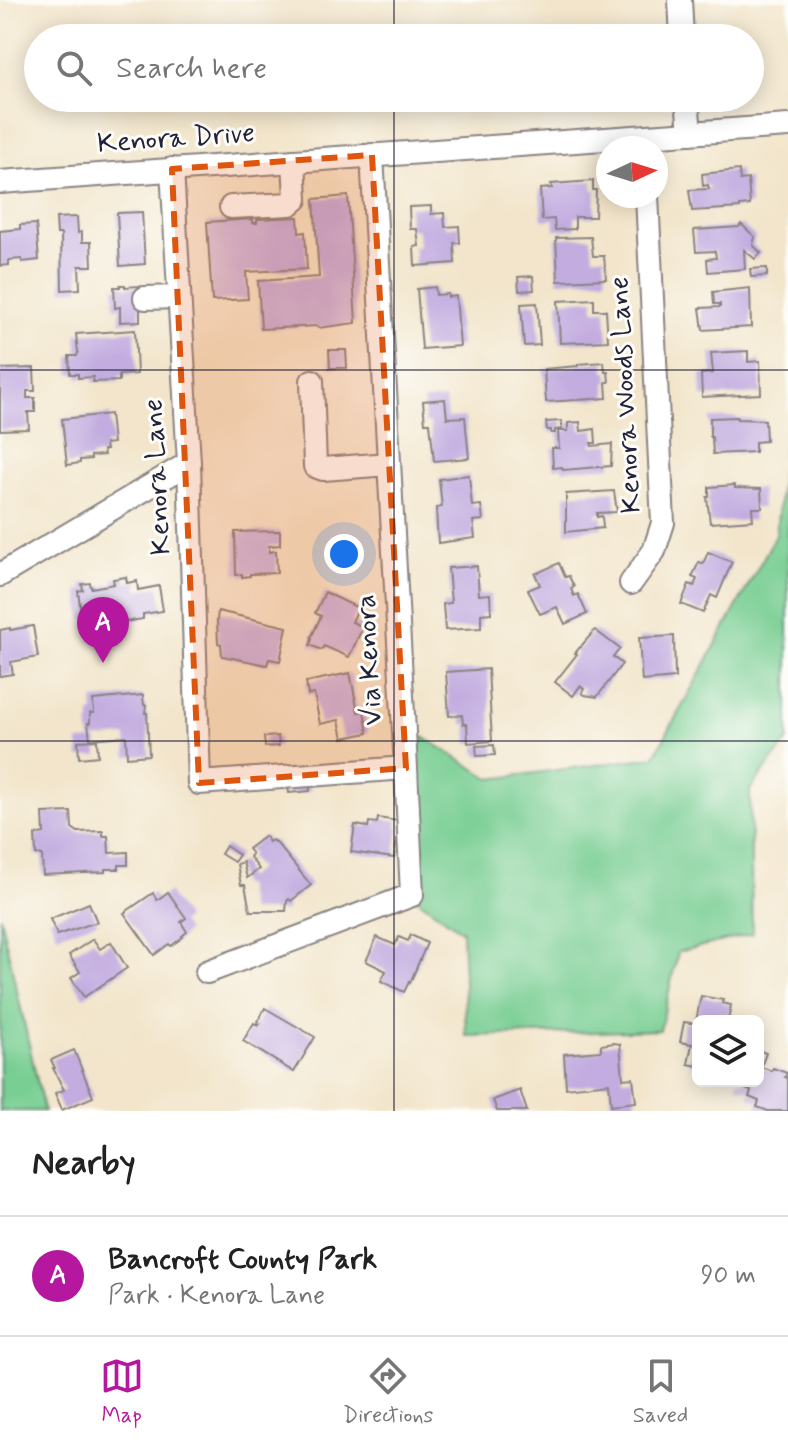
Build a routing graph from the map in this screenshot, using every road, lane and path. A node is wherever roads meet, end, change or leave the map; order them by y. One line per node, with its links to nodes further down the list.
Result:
1 (680, 0): 2 (street)
2 (681, 24)
3 (688, 112): 5 (street)
4 (788, 126): 5 (street, Kenora Drive)
5 (690, 133): 6 (street, Kenora Drive)
6 (668, 137)
7 (596, 144): 8 (street, Kenora Drive)
8 (372, 155): 9 (street, Kenora Drive); 18 (street, Via Kenora)
9 (294, 161): 10 (street, Kenora Drive); 12 (street)
10 (172, 169): 11 (street, Kenora Drive); 14 (street, Kenora Lane)
11 (0, 182)
12 (231, 207)
13 (648, 208): 20 (street, Kenora Woods Lane)
14 (179, 297): 15 (street); 17 (street, Kenora Lane)
15 (145, 298)
16 (312, 381): 18 (street)
17 (189, 463): 19 (street); 21 (street, Kenora Lane)
18 (389, 464): 21 (street, Via Kenora)
19 (0, 575)
20 (631, 583)
21 (406, 768): 22 (street, Via Kenora)
22 (207, 972)

